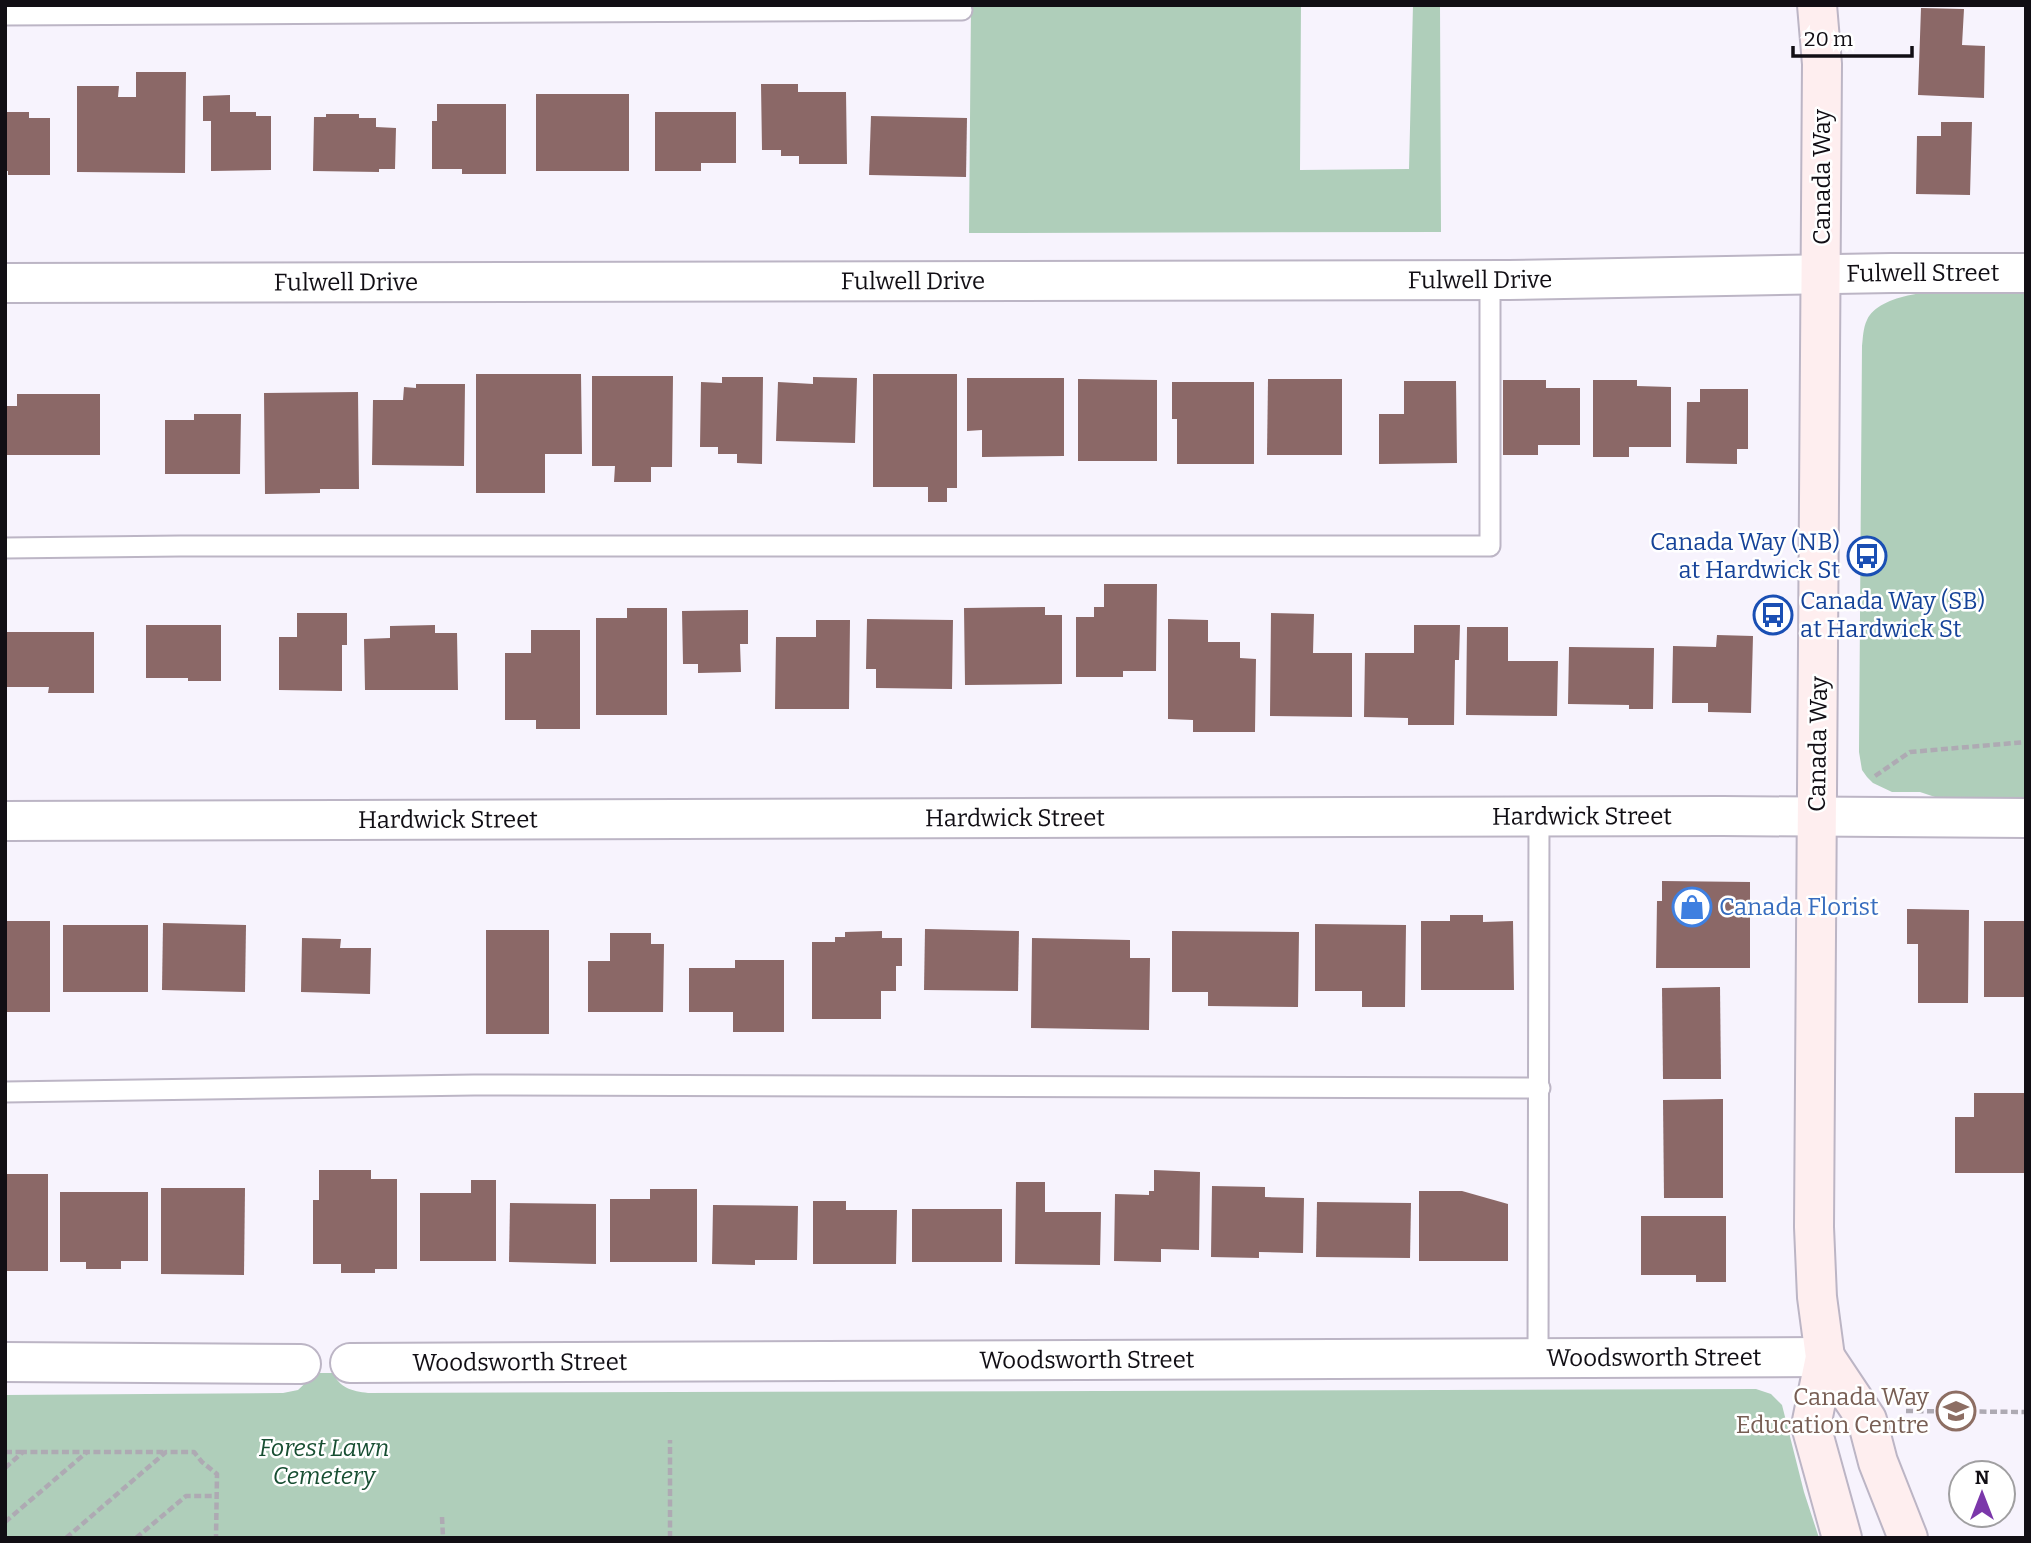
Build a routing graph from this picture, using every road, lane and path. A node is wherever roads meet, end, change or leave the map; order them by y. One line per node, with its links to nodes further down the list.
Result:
1 (1817, 5): 5 (main road, Canada Way)
2 (962, 10): 3 (lane)
3 (5, 15)
4 (2026, 273): 5 (street, Fulwell Street)
5 (1821, 275): 6 (street, Fulwell Drive); 12 (main road, Canada Way)
6 (1490, 281): 7 (street, Fulwell Drive); 8 (lane)
7 (5, 283)
8 (5, 548)
9 (2026, 741): 10 (path)
10 (1867, 777)
11 (1539, 816): 12 (street, Hardwick Street); 14 (street, Hardwick Street); 15 (lane)
12 (1818, 816): 13 (street, Hardwick Street); 17 (main road, Canada Way)
13 (2026, 818)
14 (5, 821)
15 (1540, 1088): 16 (lane); 18 (lane)
16 (5, 1092)
17 (1825, 1357): 18 (street, Woodsworth Street); 38 (main road, Canada Way); 39 (main road, Canada Way)
18 (1538, 1359): 20 (street, Woodsworth Street)
19 (5, 1362): 21 (street)
20 (350, 1363)
21 (301, 1364)
22 (1904, 1411): 23 (path)
23 (2026, 1412)
24 (670, 1440): 37 (path)
25 (5, 1452): 26 (path)
26 (23, 1452): 27 (path); 29 (path)
27 (87, 1452): 28 (path); 32 (path)
28 (166, 1452): 30 (path); 33 (path)
29 (5, 1468)
30 (217, 1496): 34 (path); 35 (path)
31 (443, 1517): 36 (path)
32 (5, 1522)
33 (66, 1538)
34 (136, 1538)
35 (216, 1538)
36 (443, 1538)
37 (670, 1538)
38 (1842, 1538)
39 (1908, 1538)

